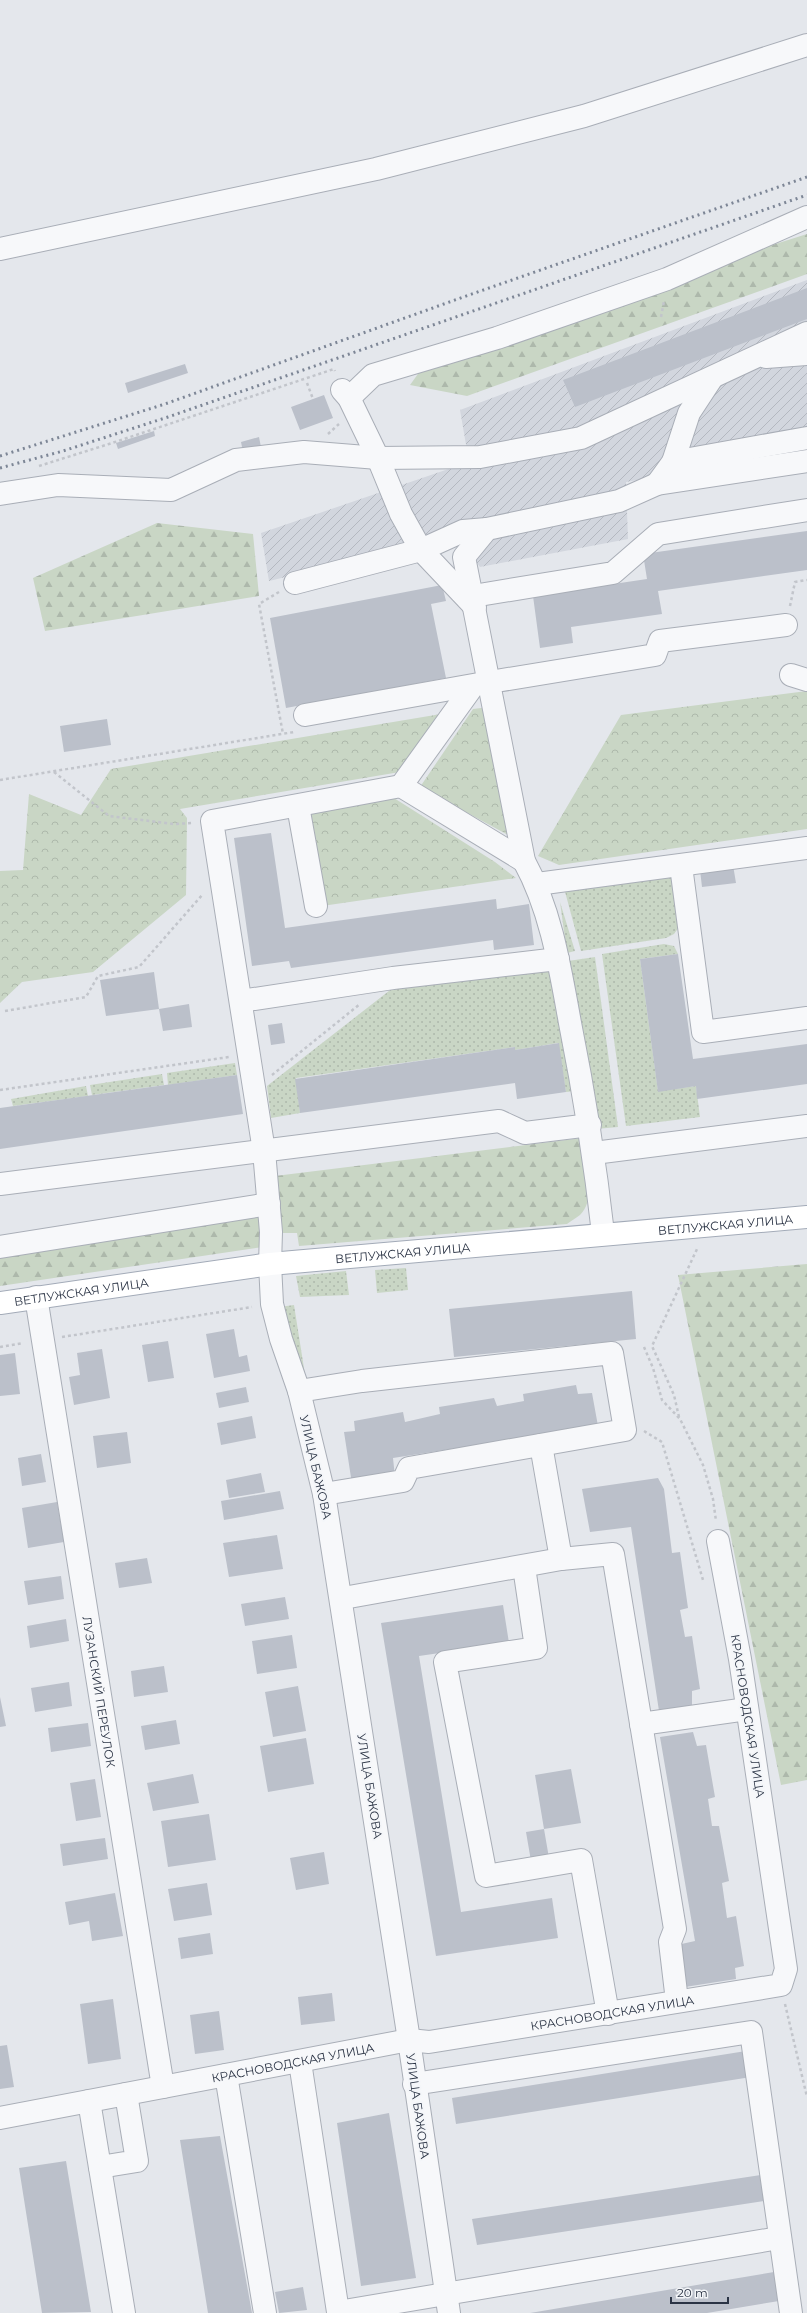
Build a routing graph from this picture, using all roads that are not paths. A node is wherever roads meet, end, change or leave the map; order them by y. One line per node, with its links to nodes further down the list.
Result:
1 (807, 45): 3 (street)
2 (807, 217): 9 (street)
3 (0, 249)
4 (807, 333): 6 (street)
5 (807, 354): 6 (street)
6 (755, 357): 7 (street)
7 (712, 378): 9 (street); 11 (street)
8 (807, 438): 11 (street)
9 (378, 458): 13 (street); 16 (street)
10 (807, 461): 12 (street)
11 (673, 462): 12 (street)
12 (657, 484): 15 (street)
13 (0, 494)
14 (807, 510): 18 (street)
15 (488, 529): 16 (street); 18 (street)
16 (421, 550): 17 (street); 18 (street)
17 (295, 583)
18 (474, 601): 20 (street)
19 (786, 625): 20 (street)
20 (482, 684): 21 (street); 22 (street); 25 (street)
21 (301, 723)
22 (400, 786): 23 (street); 25 (street)
23 (298, 806): 28 (street); 30 (street, УЛИЦА БАЖОВА)
24 (807, 848): 26 (street)
25 (524, 861): 27 (street)
26 (680, 866): 27 (street); 31 (street)
27 (537, 884): 29 (street)
28 (316, 906)
29 (558, 959): 30 (street); 32 (street)
30 (241, 1001): 34 (street, УЛИЦА БАЖОВА)
31 (807, 1018)
32 (590, 1125): 34 (street); 35 (street)
33 (807, 1126): 35 (street)
34 (264, 1150): 36 (street); 37 (street, УЛИЦА БАЖОВА)
35 (594, 1153): 39 (street)
36 (0, 1184)
37 (270, 1204): 40 (street); 41 (street, УЛИЦА БАЖОВА)
38 (807, 1217): 39 (main road, ВЕТЛУЖСКАЯ УЛИЦА)
39 (603, 1233): 41 (main road, ВЕТЛУЖСКАЯ УЛИЦА)
40 (0, 1246)
41 (270, 1264): 42 (main road, ВЕТЛУЖСКАЯ УЛИЦА); 44 (street, УЛИЦА БАЖОВА)
42 (36, 1296): 43 (main road, ВЕТЛУЖСКАЯ УЛИЦА); 59 (street, ЛУЗАНСКИЙ ПЕРЕУЛОК)
43 (0, 1303)
44 (299, 1391): 45 (street); 46 (street, УЛИЦА БАЖОВА)
45 (541, 1445): 46 (street); 48 (street)
46 (324, 1494): 50 (street, УЛИЦА БАЖОВА)
47 (718, 1540): 51 (street, КРАСНОВОДСКАЯ УЛИЦА)
48 (561, 1559): 49 (street); 52 (street)
49 (524, 1567): 50 (street); 54 (street)
50 (341, 1601): 55 (street, УЛИЦА БАЖОВА)
51 (747, 1709): 52 (street); 53 (street, КРАСНОВОДСКАЯ УЛИЦА)
52 (641, 1724): 53 (street)
53 (677, 2001): 54 (street, КРАСНОВОДСКАЯ УЛИЦА)
54 (608, 2014): 55 (street, КРАСНОВОДСКАЯ УЛИЦА)
55 (409, 2040): 56 (street, КРАСНОВОДСКАЯ УЛИЦА); 58 (street, УЛИЦА БАЖОВА)
56 (300, 2062): 57 (street, КРАСНОВОДСКАЯ УЛИЦА); 65 (street)
57 (226, 2075): 59 (street, КРАСНОВОДСКАЯ УЛИЦА); 67 (street)
58 (414, 2084): 64 (street); 65 (street, УЛИЦА БАЖОВА)
59 (163, 2087): 60 (street, КРАСНОВОДСКАЯ УЛИЦА)
60 (126, 2094): 61 (street, КРАСНОВОДСКАЯ УЛИЦА); 63 (street)
61 (89, 2101): 62 (street, КРАСНОВОДСКАЯ УЛИЦА); 63 (street)
62 (0, 2118)
63 (100, 2167): 66 (street)
64 (779, 2238): 65 (street); 68 (street)
65 (447, 2304)
66 (124, 2313)
67 (265, 2313)
68 (791, 2313)

